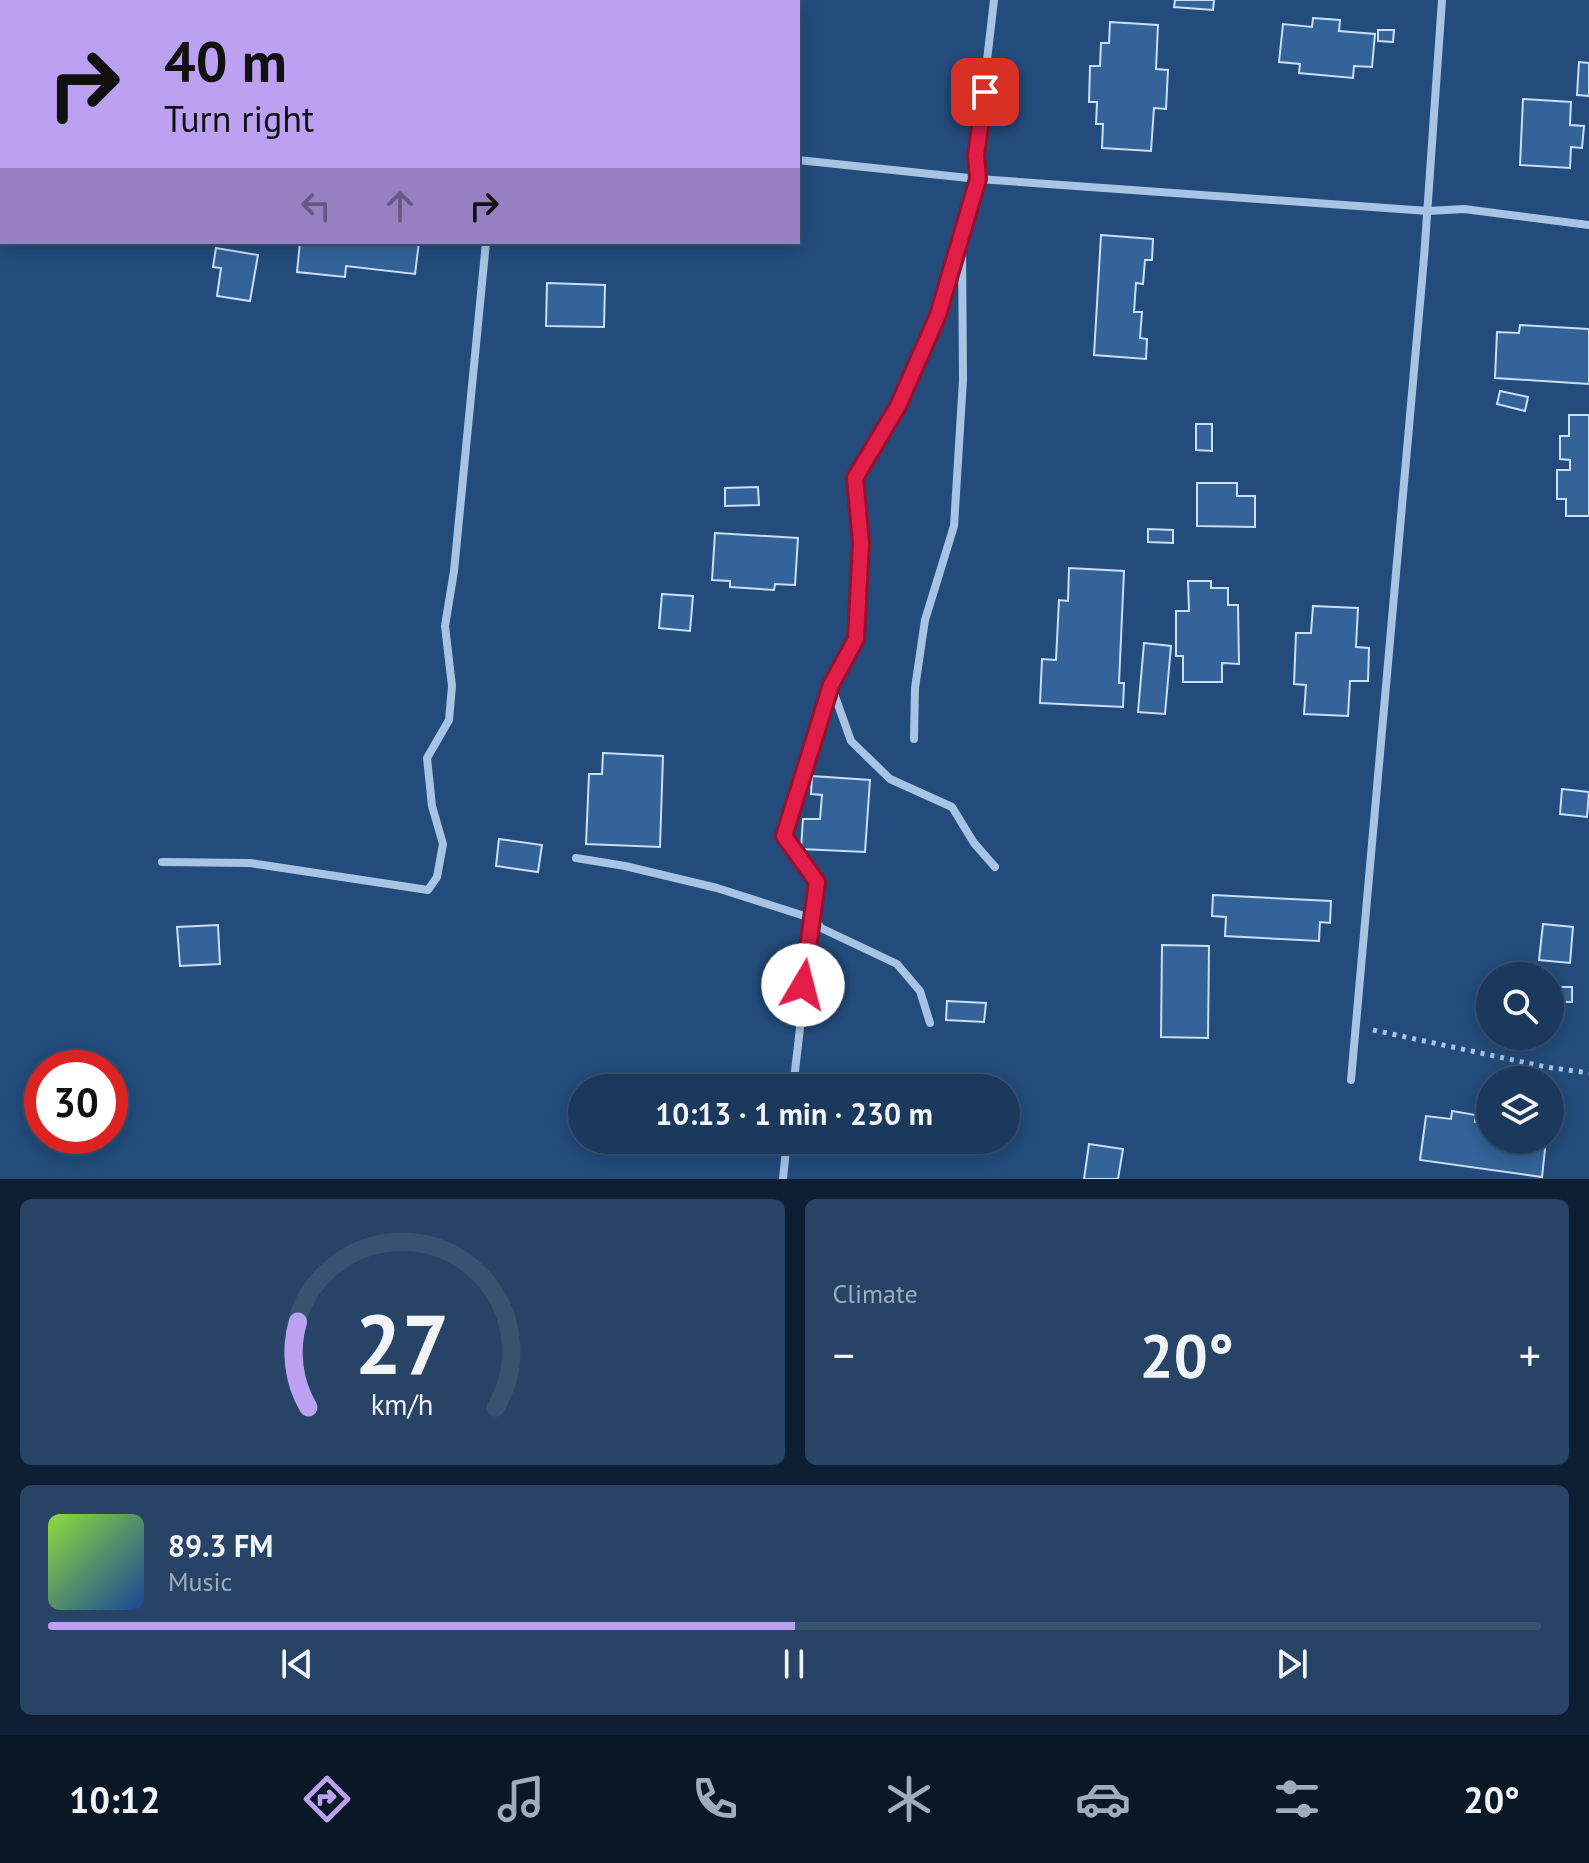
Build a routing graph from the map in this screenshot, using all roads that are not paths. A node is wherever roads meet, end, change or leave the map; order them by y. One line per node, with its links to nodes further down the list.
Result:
1 (994, 0): 4 (street)
2 (1442, 0): 5 (street)
3 (800, 160): 4 (street)
4 (978, 179): 5 (street); 7 (street)
5 (1428, 211): 6 (street); 17 (street)
6 (1589, 225)
7 (962, 239): 9 (street); 10 (street)
8 (486, 244): 12 (street)
9 (831, 685): 13 (street); 14 (street)
10 (914, 739)
11 (576, 858): 14 (street)
12 (162, 862)
13 (995, 867)
14 (814, 919): 15 (street); 16 (street)
15 (930, 1023)
16 (794, 1074)
17 (1351, 1080)
18 (786, 1154): 19 (street)
19 (783, 1179)

